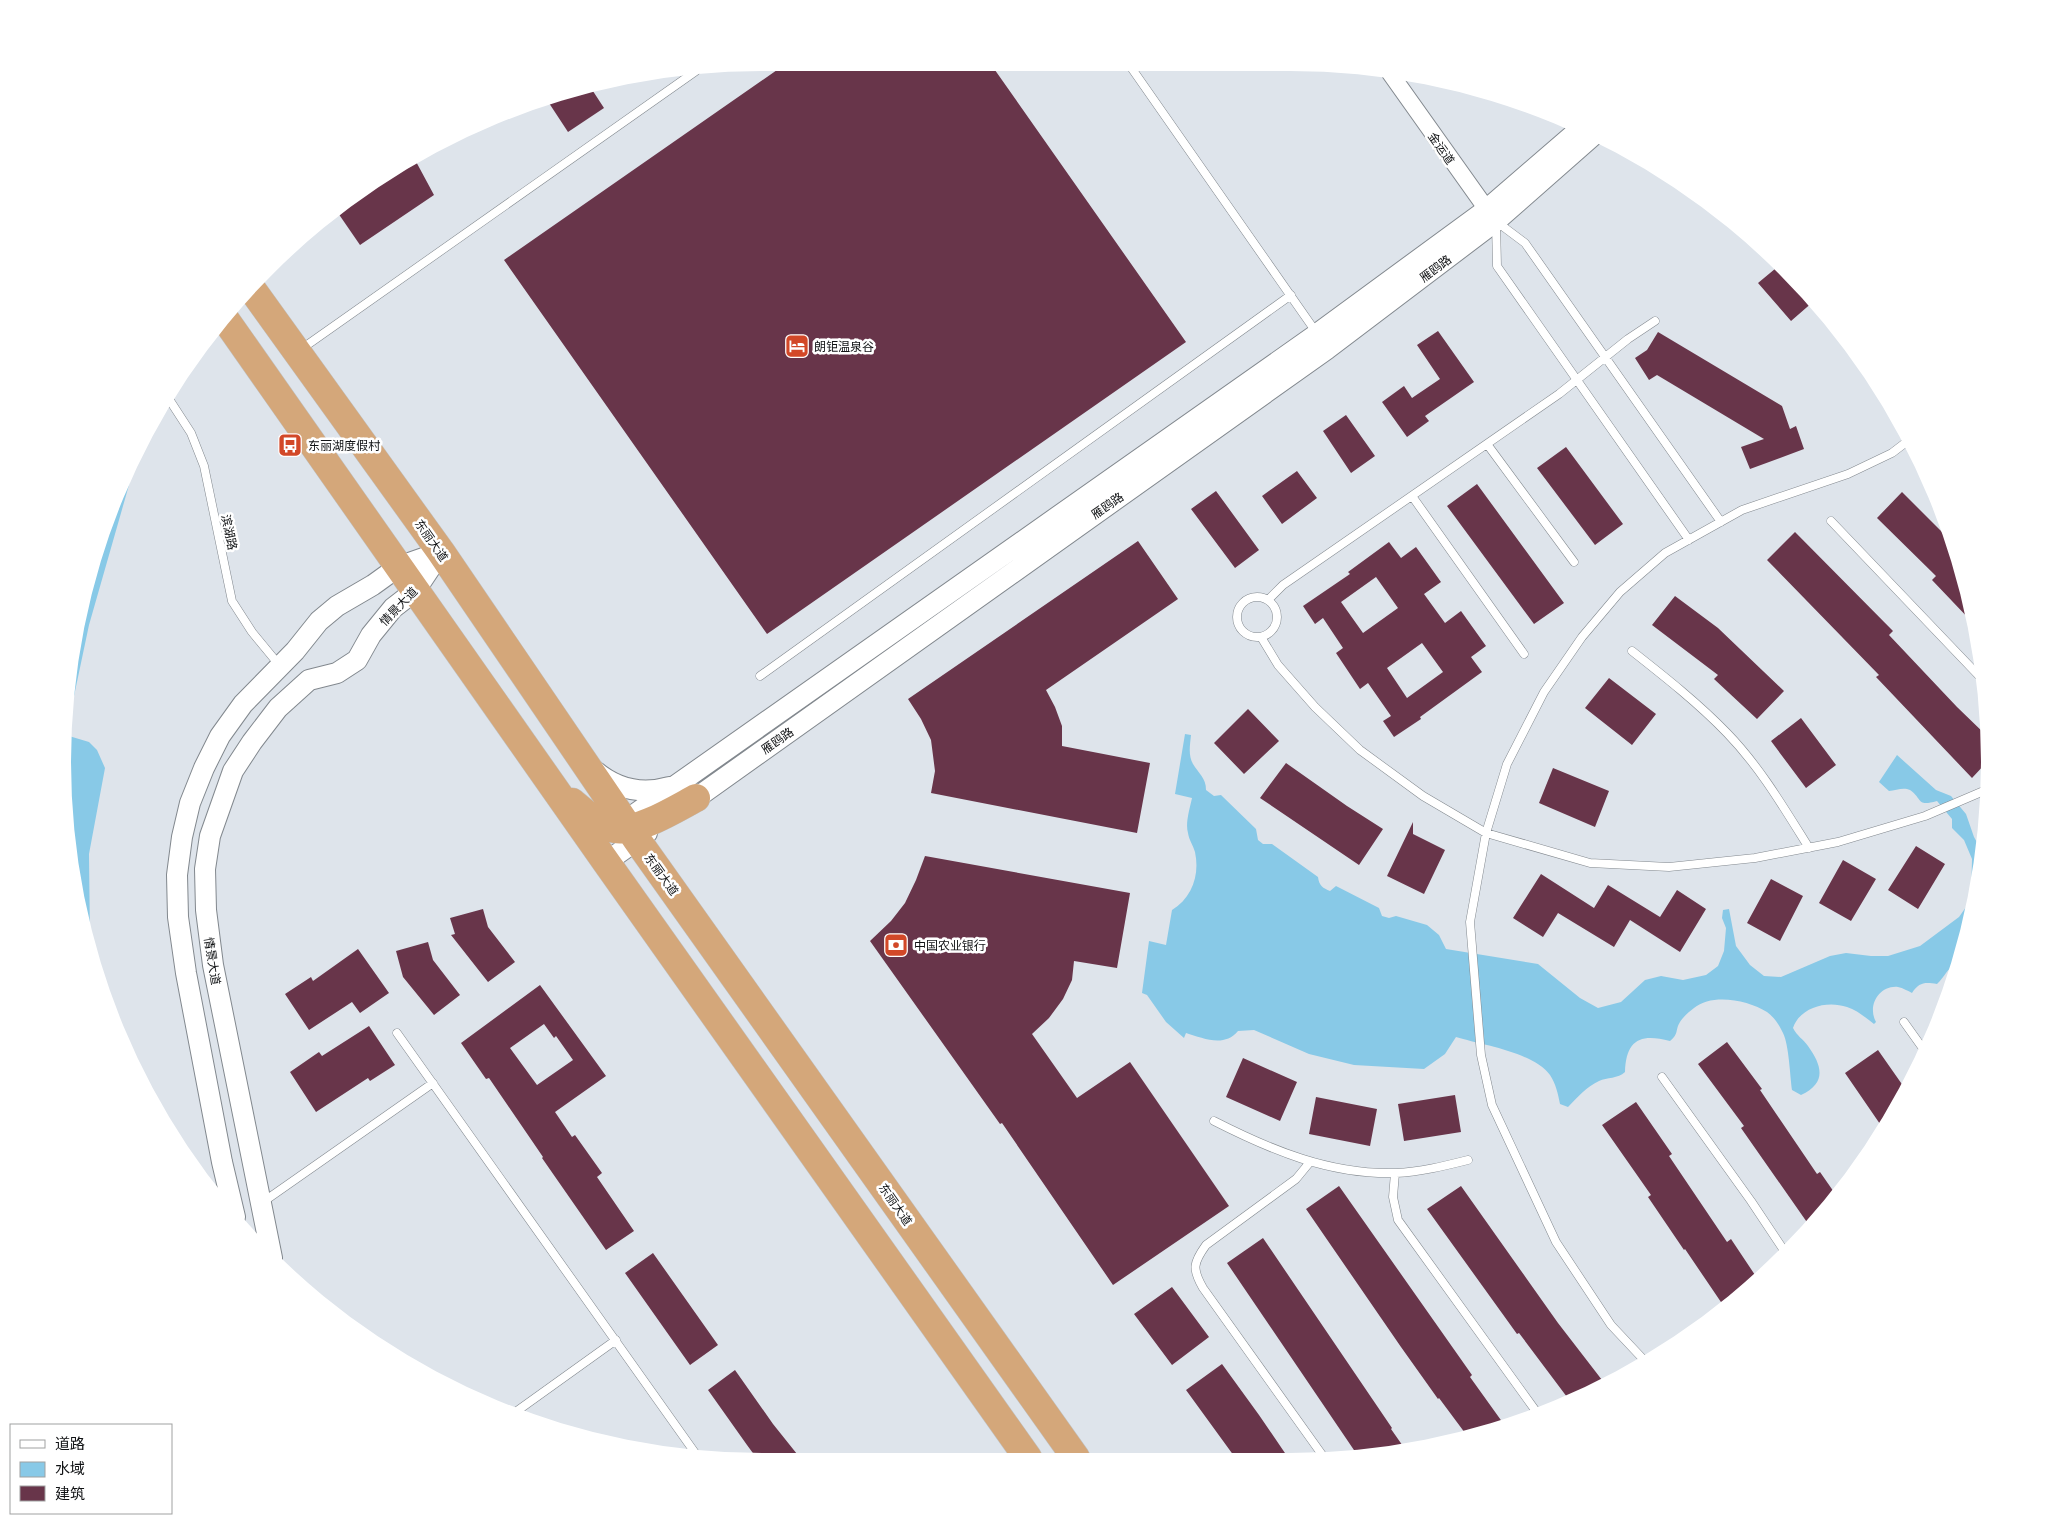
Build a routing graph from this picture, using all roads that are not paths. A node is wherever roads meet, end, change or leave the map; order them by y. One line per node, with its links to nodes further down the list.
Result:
1 (1133, 71): 8 (lane)
2 (690, 75): 12 (lane)
3 (1395, 80): 6 (street, 金运道)
4 (1576, 133): 6 (street, 雁鸥路)
5 (1589, 139): 6 (street, 雁鸥路)
6 (1491, 216): 11 (street, 雁鸥路); 13 (lane); 14 (lane)
7 (255, 294): 12 (highway, 东丽大道)
8 (1291, 295): 11 (lane); 32 (lane)
9 (1655, 321): 13 (lane)
10 (228, 324): 24 (highway)
11 (1322, 341): 34 (street, 雁鸥路)
12 (297, 352): 22 (highway, 东丽大道)
13 (1606, 357): 14 (lane); 20 (lane)
14 (1577, 380): 16 (lane); 21 (lane)
15 (173, 403): 30 (lane, 滨湖路)
16 (1487, 444): 18 (lane); 23 (lane)
17 (1903, 444): 20 (lane)
18 (1412, 496): 26 (lane); 29 (lane)
19 (1831, 521): 31 (lane)
20 (1721, 522): 21 (lane)
21 (1689, 540): 36 (lane)
22 (441, 552): 24 (street); 25 (street, 情景大道); 33 (highway, 东丽大道)
23 (1574, 562)
24 (398, 567): 25 (highway); 30 (street)
25 (415, 590): 37 (highway); 39 (street, 情景大道)
26 (1268, 600): 27 (lane); 27 (lane)
27 (1261, 637): 36 (lane)
28 (1632, 651): 38 (lane)
29 (1524, 654)
30 (280, 666): 40 (street)
31 (1975, 670)
32 (760, 676)
33 (584, 761): 34 (street, 雁鸥路); 37 (highway, 东丽大道)
34 (689, 789): 37 (highway)
35 (1980, 793): 38 (lane)
36 (1486, 833): 38 (lane); 56 (lane)
37 (618, 837): 61 (highway, 东丽大道); 62 (highway, 东丽大道)
38 (1809, 848)
39 (210, 937): 40 (street); 51 (street, 情景大道)
40 (181, 940): 50 (street)
41 (1904, 1022): 43 (lane)
42 (397, 1033): 45 (lane)
43 (1920, 1044)
44 (1662, 1077): 54 (lane)
45 (433, 1083): 51 (lane); 55 (lane)
46 (1214, 1121): 48 (lane)
47 (1468, 1160): 49 (lane)
48 (1310, 1162): 49 (lane); 60 (lane)
49 (1395, 1173): 57 (lane)
50 (231, 1203)
51 (261, 1203): 52 (street); 53 (street, 情景大道)
52 (239, 1213)
53 (269, 1245)
54 (1781, 1246)
55 (616, 1340): 58 (lane); 59 (lane)
56 (1640, 1357)
57 (1534, 1408)
58 (520, 1409)
59 (692, 1449)
60 (1320, 1452)
61 (1025, 1453)
62 (1072, 1453)

